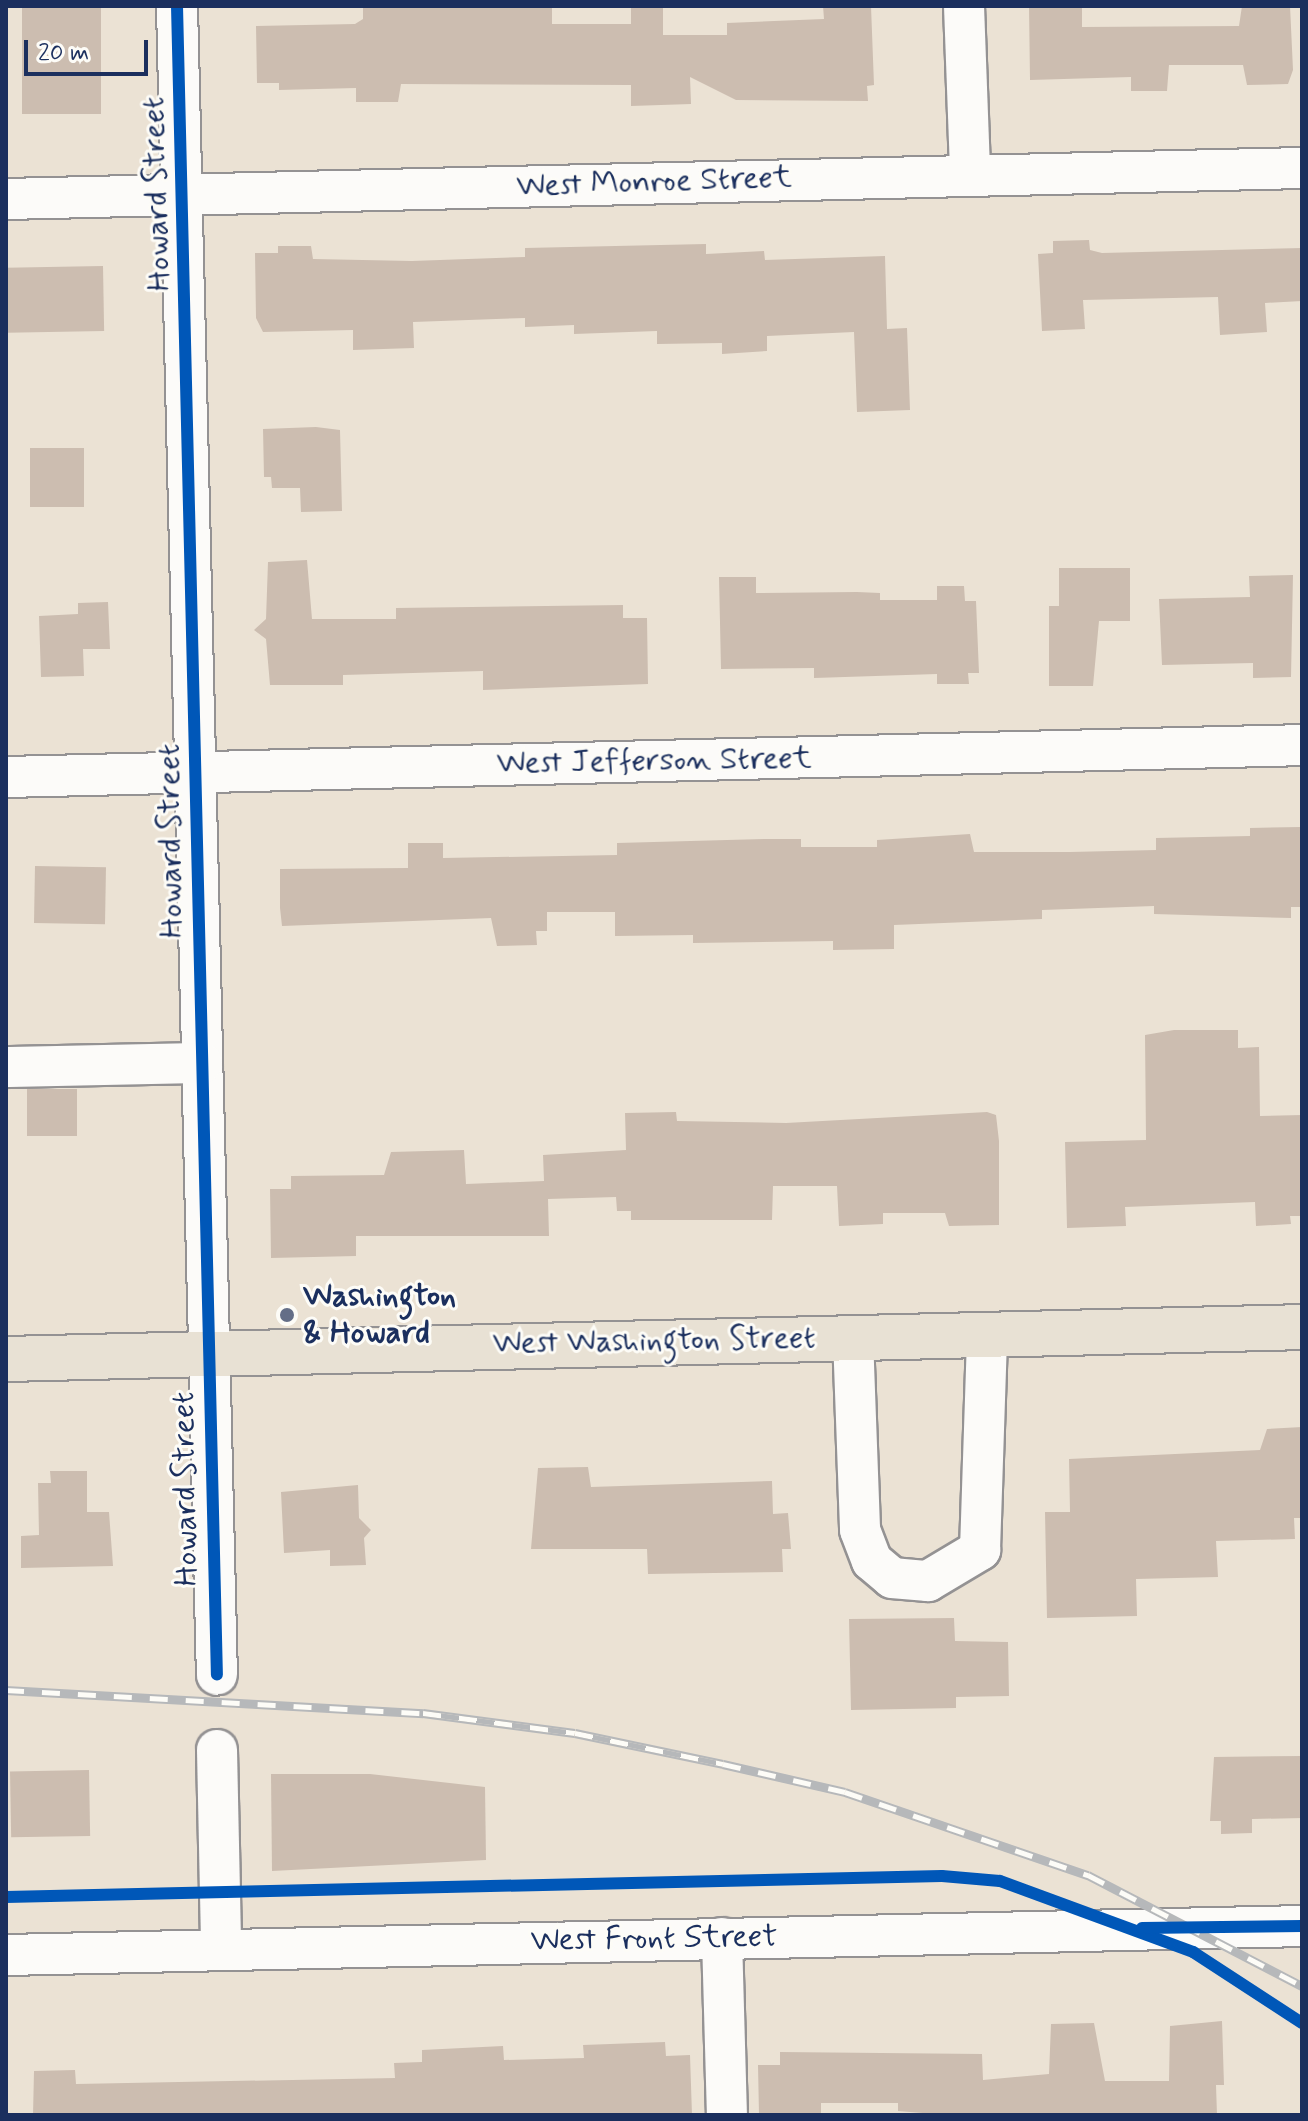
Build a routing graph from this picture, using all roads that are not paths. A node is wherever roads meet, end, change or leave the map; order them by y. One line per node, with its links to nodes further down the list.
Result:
1 (177, 6): 5 (street, Howard Street)
2 (964, 6): 4 (street)
3 (1302, 168): 4 (street, West Monroe Street)
4 (970, 173): 5 (street, West Monroe Street)
5 (184, 196): 6 (street, West Monroe Street); 8 (street, Howard Street)
6 (6, 199)
7 (1302, 745): 8 (street, West Jefferson Street)
8 (196, 773): 9 (street, West Jefferson Street); 10 (street, Howard Street)
9 (6, 777)
10 (202, 1063): 11 (street); 15 (street, Howard Street)
11 (6, 1067)
12 (1302, 1327): 13 (main road, West Washington Street)
13 (987, 1334): 14 (main road, West Washington Street); 14 (street)
14 (853, 1337): 15 (main road, West Washington Street)
15 (209, 1352): 16 (main road, West Washington Street); 17 (street, Howard Street)
16 (6, 1359)
17 (217, 1675)
18 (217, 1750): 21 (street)
19 (1302, 1926): 20 (street, West Front Street)
20 (722, 1938): 21 (street, West Front Street); 23 (street)
21 (221, 1949): 22 (street, West Front Street)
22 (6, 1955)
23 (727, 2115)

